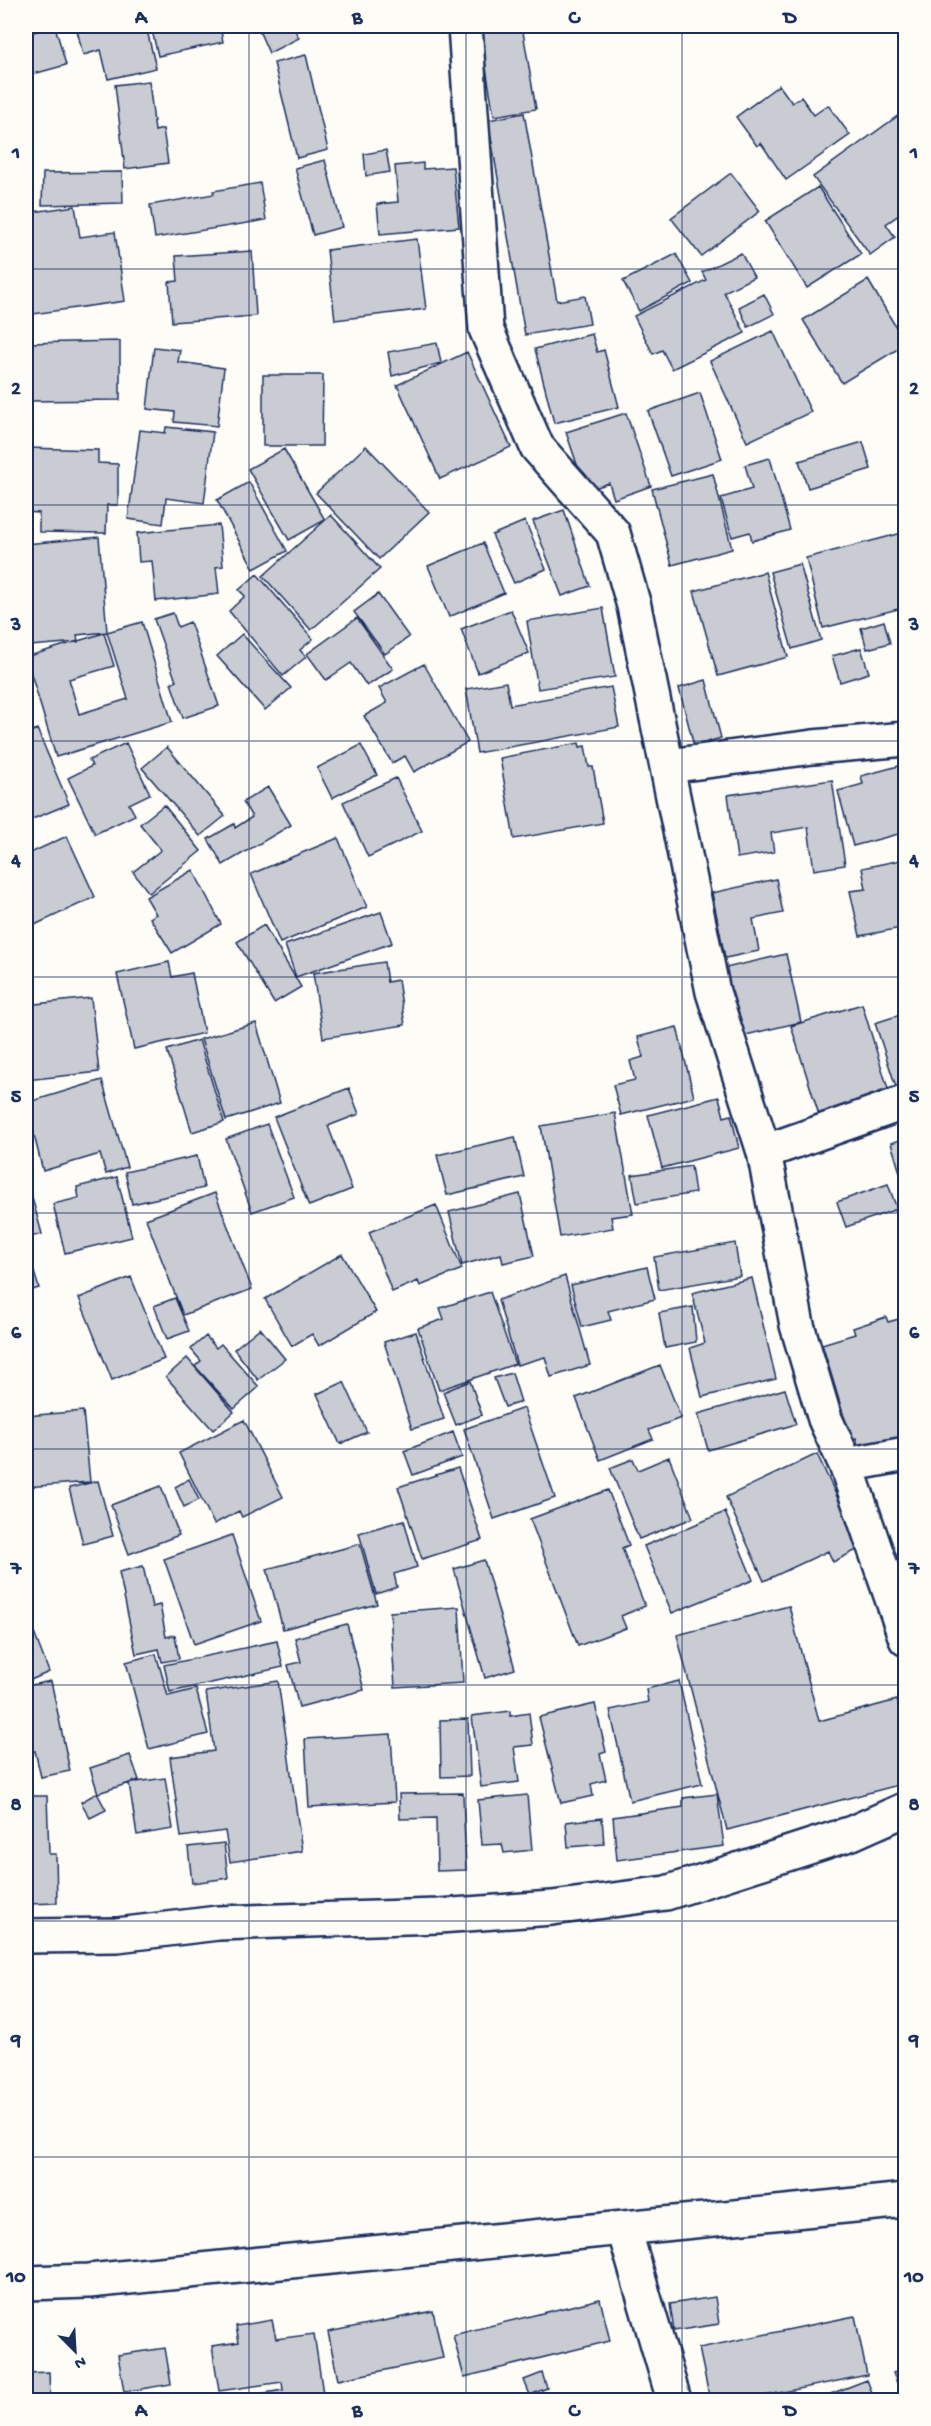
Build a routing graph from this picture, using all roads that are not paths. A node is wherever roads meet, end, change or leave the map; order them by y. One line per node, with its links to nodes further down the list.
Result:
1 (465, 26): 3 (street)
2 (906, 739): 3 (street)
3 (668, 766): 5 (street)
4 (906, 1102): 5 (street)
5 (764, 1152): 7 (street)
6 (906, 1454): 7 (street)
7 (846, 1465): 8 (street)
8 (906, 1639)
9 (906, 1809): 10 (street)
10 (26, 1936)
11 (906, 2200): 12 (street)
12 (624, 2229): 13 (street); 14 (street)
13 (26, 2283)
14 (674, 2400)

